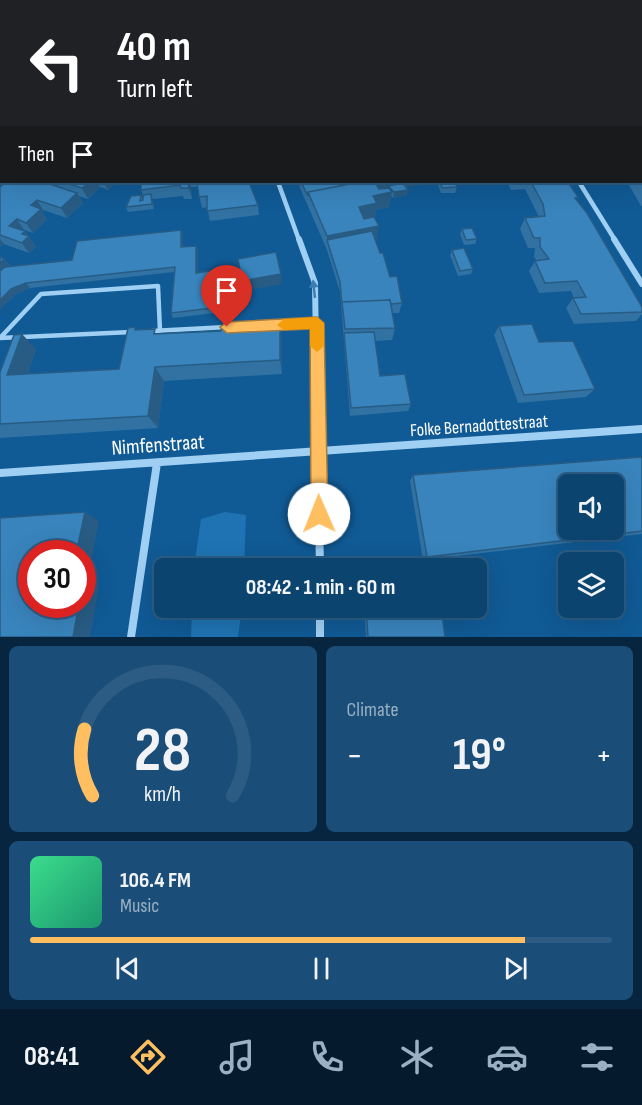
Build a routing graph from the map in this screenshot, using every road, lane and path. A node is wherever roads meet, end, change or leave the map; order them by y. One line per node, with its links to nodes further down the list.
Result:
1 (278, 183): 4 (street, one-way to 1)
2 (580, 183): 3 (street)
3 (642, 284)
4 (317, 323): 5 (lane); 11 (street)
5 (250, 326)
6 (238, 327): 8 (lane)
7 (148, 331): 8 (lane)
8 (160, 331): 9 (lane)
9 (137, 332)
10 (642, 429): 11 (street, Folke Bernadottestraat)
11 (318, 452): 12 (street, Nimfenstraat); 14 (street)
12 (157, 463): 13 (street, Nimfenstraat); 16 (street)
13 (0, 473)
14 (320, 558)
15 (320, 618): 17 (street)
16 (131, 637)
17 (320, 637)

